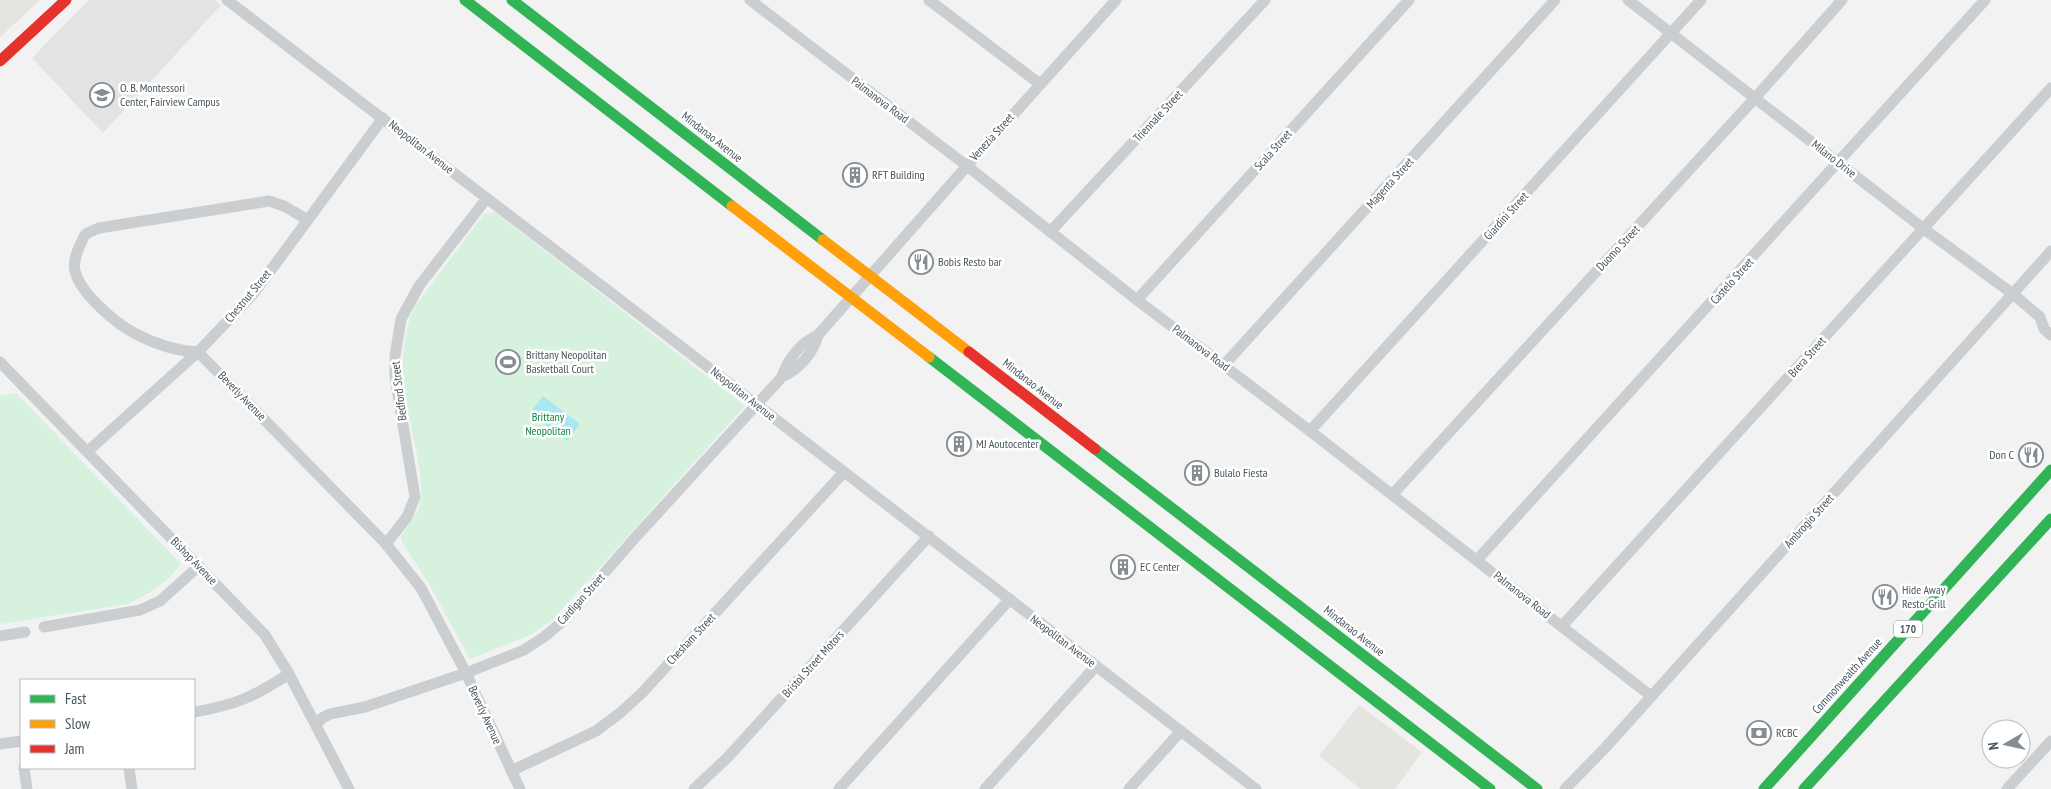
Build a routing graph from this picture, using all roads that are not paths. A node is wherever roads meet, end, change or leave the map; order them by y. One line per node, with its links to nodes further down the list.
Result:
1 (66, 0): 16 (main road)
2 (227, 0): 20 (street, Neopolitan Avenue)
3 (465, 0): 30 (main road)
4 (512, 0): 28 (main road, Mindanao Avenue)
5 (750, 0): 22 (street, Palmanova Road)
6 (929, 0): 17 (street)
7 (1265, 0): 26 (street, Triennale Street)
8 (1409, 0): 31 (street, Scala Street)
9 (1555, 0): 36 (street, Magenta Street)
10 (1628, 0): 15 (street, Milano Drive)
11 (1701, 0): 15 (street, Giardini Street)
12 (1842, 0): 19 (street, Duomo Street)
13 (1985, 0): 21 (street, Castelo Street)
14 (1111, 2): 17 (street, Venezia Street)
15 (1672, 33): 19 (street, Milano Drive); 38 (street, Giardini Street)
16 (0, 61)
17 (1040, 84): 22 (street, Venezia Street)
18 (2051, 88): 25 (street, Brera Street)
19 (1755, 98): 21 (street, Milano Drive); 42 (street, Duomo Street)
20 (383, 118): 23 (street, Neopolitan Avenue); 24 (street, Chestnut Street)
21 (1839, 163): 25 (street, Milano Drive); 46 (street, Castelo Street)
22 (967, 166): 26 (street, Palmanova Road); 28 (street, Venezia Street)
23 (488, 198): 37 (street, Neopolitan Avenue); 45 (street, Bedford Street)
24 (308, 220): 34 (street, Chestnut Street); 34 (street)
25 (1924, 229): 29 (street, Milano Drive); 49 (street, Brera Street)
26 (1050, 232): 31 (street, Palmanova Road)
27 (2051, 251): 29 (street, Ambrogio Street)
28 (870, 276): 30 (street, Cardigan Street); 76 (main road, Mindanao Avenue)
29 (2013, 294): 32 (street, Milano Drive); 56 (street, Ambrogio Street)
30 (850, 298): 37 (street, Cardigan Street); 75 (main road)
31 (1138, 300): 36 (street, Palmanova Road)
32 (2045, 318): 33 (street, Milano Drive)
33 (2051, 335)
34 (198, 352): 39 (street, Chestnut Street); 45 (street, Beverly Avenue)
35 (0, 362): 39 (street, Bishop Avenue)
36 (1224, 366): 38 (street, Palmanova Road)
37 (757, 405): 41 (street, Neopolitan Avenue); 54 (street, Cardigan Street)
38 (1310, 431): 42 (street, Palmanova Road)
39 (88, 452): 47 (street, Bishop Avenue)
40 (2051, 470): 78 (main road, Commonwealth Avenue / 170)
41 (844, 472): 44 (street, Neopolitan Avenue); 65 (street, Chesham Street)
42 (1392, 495): 46 (street, Palmanova Road)
43 (2051, 519): 79 (main road, 170)
44 (928, 536): 48 (street, Neopolitan Avenue); 70 (street, Bristol Street Motors)
45 (386, 544): 54 (street, Beverly Avenue)
46 (1477, 560): 49 (street, Palmanova Road)
47 (199, 566): 50 (street); 55 (street, Bishop Avenue)
48 (1010, 599): 53 (street, Neopolitan Avenue); 71 (street)
49 (1562, 626): 56 (street, Palmanova Road)
50 (44, 627)
51 (25, 632): 52 (street)
52 (0, 636)
53 (1096, 666): 59 (street, Neopolitan Avenue); 72 (street)
54 (466, 673): 58 (street, Cardigan Street); 65 (street, Beverly Avenue)
55 (288, 674): 57 (street); 58 (street, Bishop Avenue)
56 (1651, 696): 77 (street, Ambrogio Street)
57 (195, 712)
58 (316, 725): 68 (street, Bishop Avenue)
59 (1181, 731): 73 (street); 74 (street, Neopolitan Avenue)
60 (2051, 741): 80 (street)
61 (0, 744): 62 (street)
62 (20, 745)
63 (24, 769): 66 (street)
64 (129, 769): 67 (street)
65 (511, 771): 69 (street, Beverly Avenue)
66 (27, 789)
67 (132, 789)
68 (349, 789)
69 (520, 789)
70 (694, 789)
71 (839, 789)
72 (985, 789)
73 (1129, 789)
74 (1256, 789)
75 (1490, 789)
76 (1537, 789)
77 (1566, 789)
78 (1764, 789)
79 (1804, 789)
80 (2007, 789)

